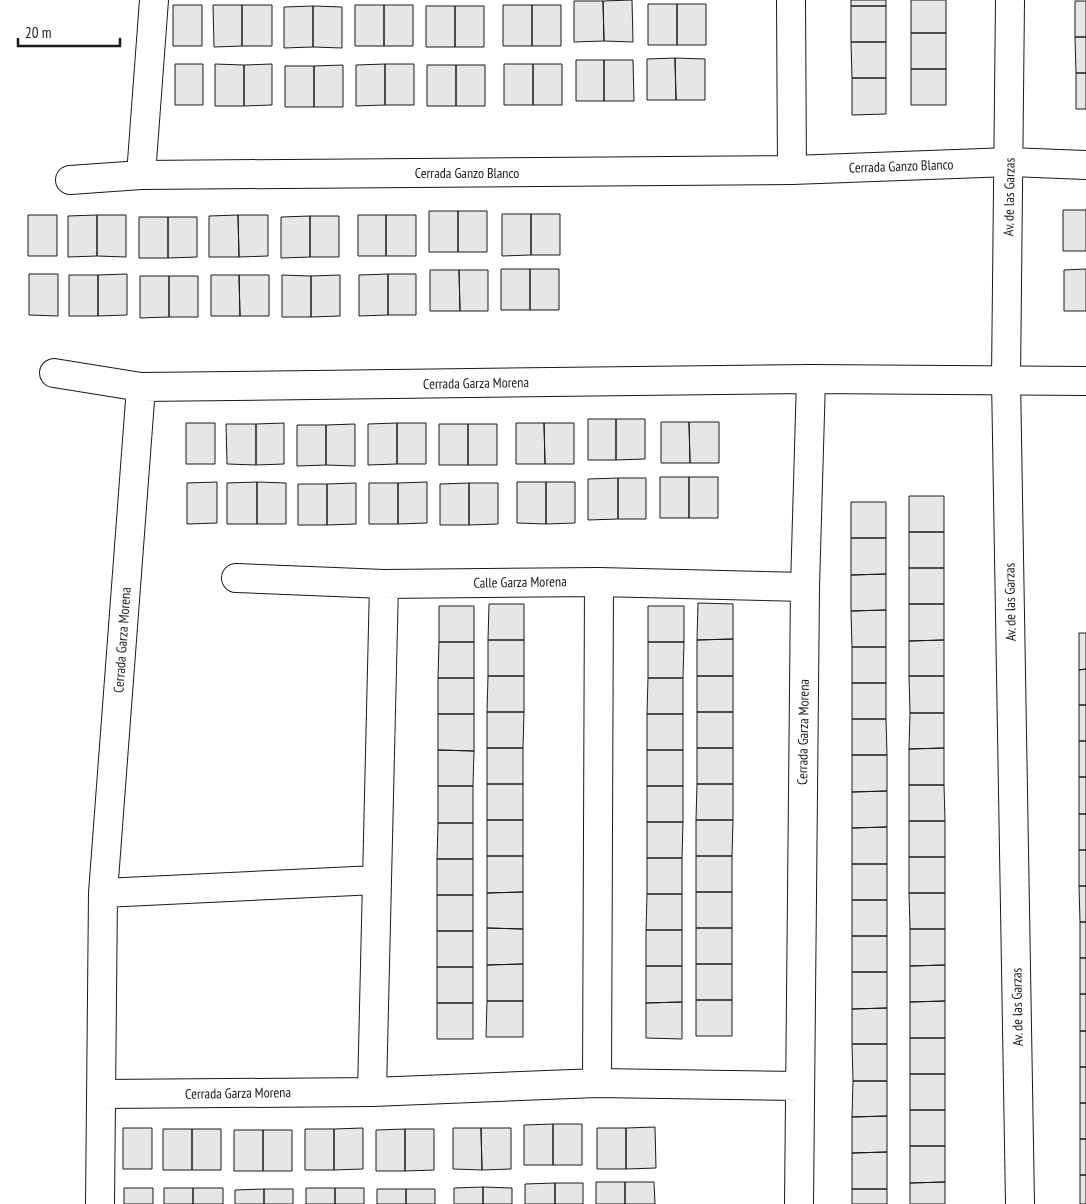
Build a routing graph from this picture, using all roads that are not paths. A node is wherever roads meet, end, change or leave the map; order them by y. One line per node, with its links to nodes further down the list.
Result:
1 (154, 0): 7 (street)
2 (791, 0): 6 (street)
3 (1010, 0): 4 (street, Av. de las Garzas)
4 (1010, 162): 5 (street, Cerrada Ganzo Blanco); 6 (street, Cerrada Ganzo Blanco); 11 (street, Av. de las Garzas)
5 (1086, 165)
6 (792, 170): 7 (street, Cerrada Ganzo Blanco)
7 (141, 175): 8 (street, Cerrada Ganzo Blanco)
8 (70, 180)
9 (54, 373): 13 (street, Cerrada Garza Morena)
10 (811, 379): 11 (street, Cerrada Garza Morena); 13 (street, Cerrada Garza Morena); 17 (street, Cerrada Garza Morena)
11 (1006, 379): 12 (street); 26 (street, Av. de las Garzas)
12 (1086, 380)
13 (141, 387): 19 (street, Cerrada Garza Morena)
14 (236, 578): 16 (street, Calle Garza Morena)
15 (599, 582): 16 (street, Calle Garza Morena); 17 (street, Calle Garza Morena); 20 (street)
16 (384, 584): 18 (street)
17 (805, 587): 21 (street, Cerrada Garza Morena)
18 (376, 880): 19 (street); 22 (street)
19 (103, 893): 23 (street, Cerrada Garza Morena)
20 (597, 1083): 21 (street, Cerrada Garza Morena); 22 (street, Cerrada Garza Morena)
21 (799, 1086): 25 (street, Cerrada Garza Morena)
22 (372, 1092): 23 (street, Cerrada Garza Morena)
23 (103, 1094): 24 (street, Cerrada Garza Morena)
24 (100, 1204)
25 (798, 1204)
26 (1020, 1204)

